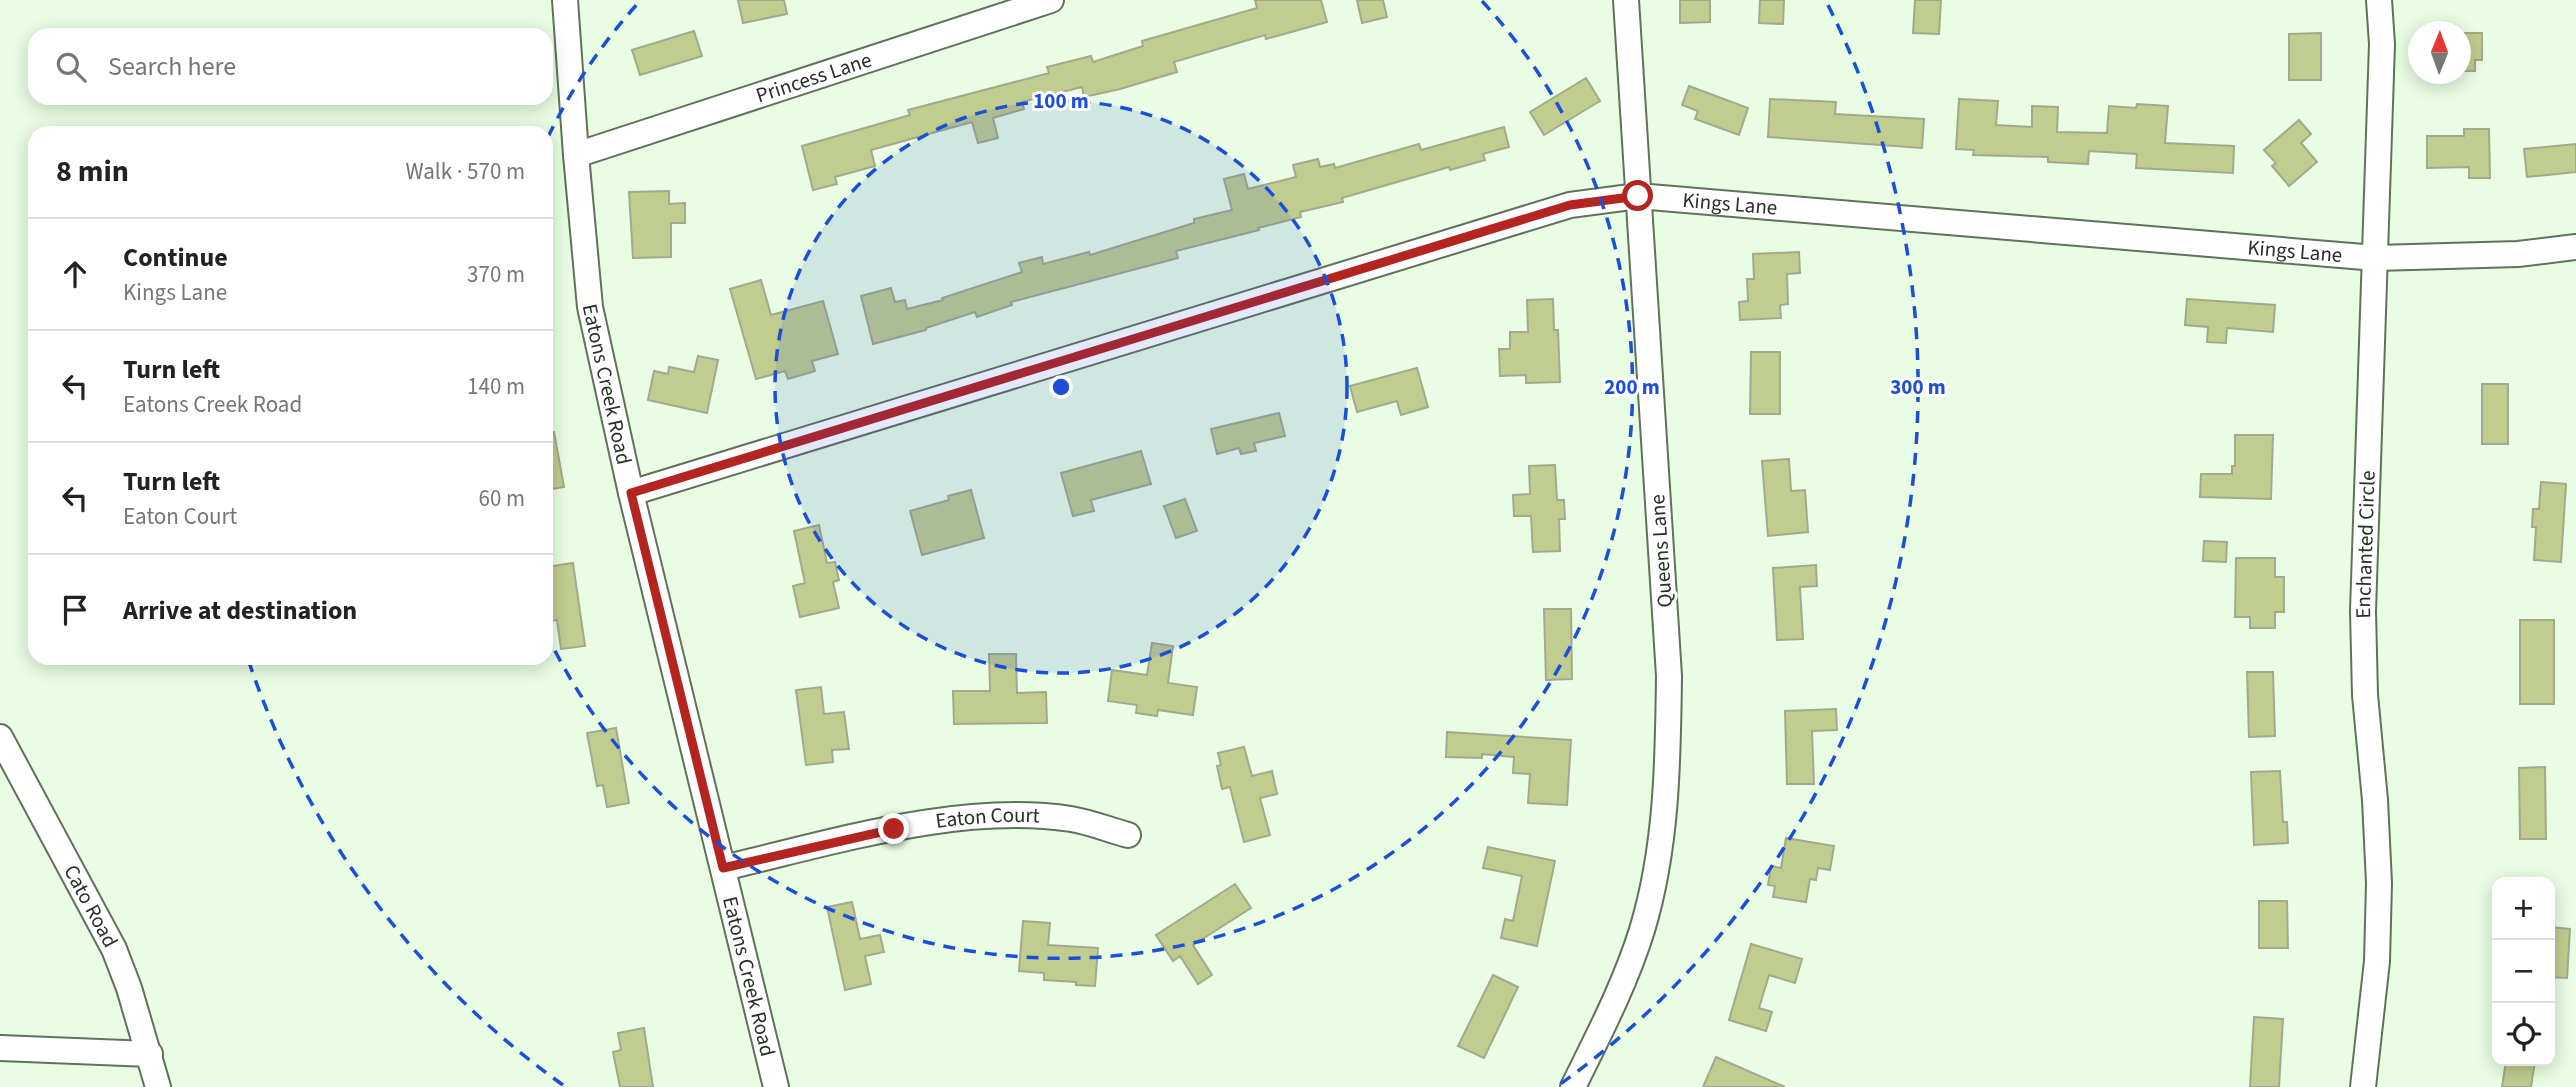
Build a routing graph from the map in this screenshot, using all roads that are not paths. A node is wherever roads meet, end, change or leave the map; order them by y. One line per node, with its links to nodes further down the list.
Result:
1 (565, 0): 5 (street, Eatons Creek Road)
2 (1051, 0): 5 (street, Princess Lane)
3 (1626, 0): 6 (street, Queens Lane)
4 (2379, 0): 8 (street, Enchanted Circle)
5 (576, 155): 9 (street, Eatons Creek Road)
6 (1638, 196): 8 (street, Kings Lane); 9 (street, Kings Lane); 17 (street, Queens Lane)
7 (2576, 247): 8 (street, Kings Lane)
8 (2376, 258): 18 (street, Enchanted Circle)
9 (631, 493): 12 (street, Eatons Creek Road)
10 (0, 737): 14 (street, Cato Road)
11 (1128, 835): 12 (street, Eaton Court)
12 (723, 868): 16 (street, Eatons Creek Road)
13 (0, 1048): 14 (street)
14 (150, 1054): 15 (street, Cato Road)
15 (158, 1087)
16 (776, 1087)
17 (1573, 1087)
18 (2363, 1087)

